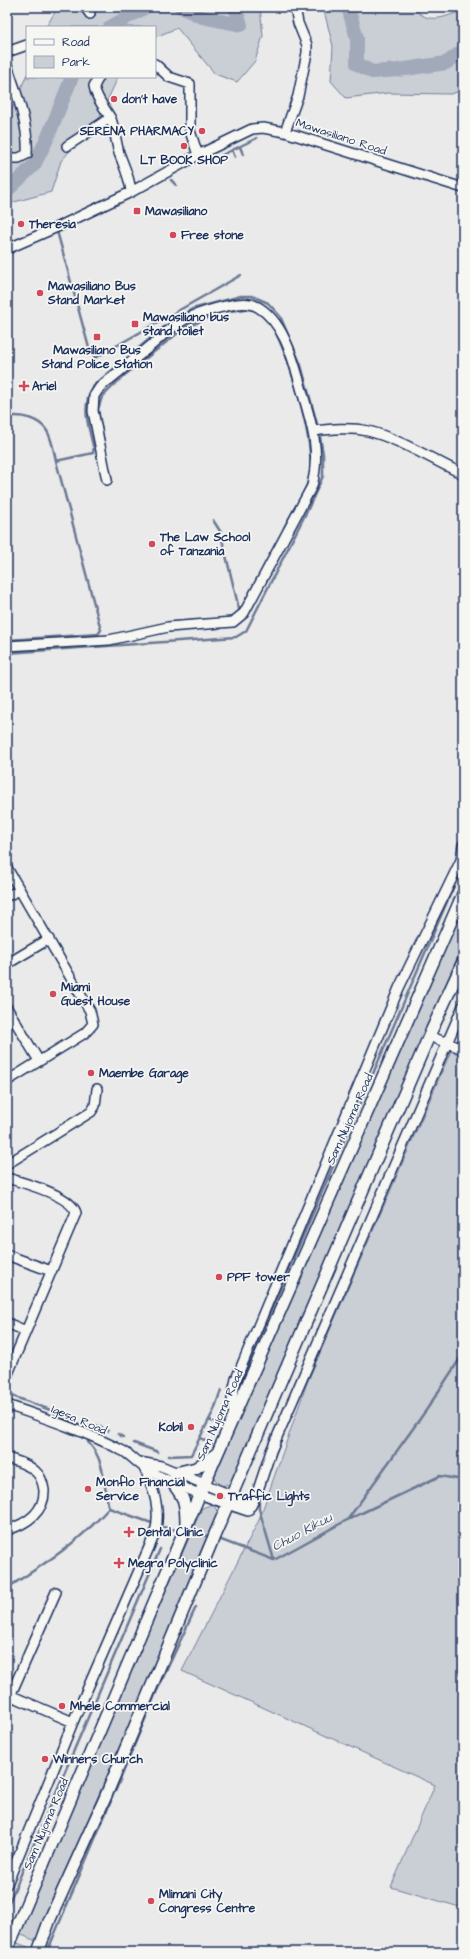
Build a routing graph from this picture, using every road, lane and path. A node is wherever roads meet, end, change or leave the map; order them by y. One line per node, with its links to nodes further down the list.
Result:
1 (295, 7): 8 (street)
2 (26, 45): 3 (street)
3 (7, 52)
4 (7, 64): 11 (street)
5 (156, 65): 10 (street)
6 (98, 78): 7 (street)
7 (110, 118): 9 (street); 13 (street)
8 (286, 132): 10 (street, Mawasiliano Road); 12 (street, Mawasiliano Road)
9 (67, 146)
10 (198, 155): 13 (street, Mawasiliano Road)
11 (7, 158)
12 (463, 188)
13 (132, 192): 14 (street, Mawasiliano Road)
14 (7, 249)
15 (313, 431): 16 (street); 17 (street); 18 (street)
16 (463, 474)
17 (108, 480)
18 (7, 646)
19 (463, 845): 43 (street)
20 (7, 868): 21 (street)
21 (20, 890): 23 (street); 24 (street)
22 (463, 894): 43 (main road, Sam Nujoma Road)
23 (7, 896)
24 (49, 940): 26 (street); 32 (street)
25 (463, 962): 29 (main road)
26 (7, 964)
27 (463, 1006): 30 (street)
28 (8, 1011): 32 (street)
29 (430, 1036): 30 (street); 49 (main road)
30 (448, 1042): 31 (street); 49 (street, Igesa Road)
31 (463, 1049)
32 (39, 1061): 33 (street)
33 (7, 1081)
34 (97, 1090): 35 (street)
35 (7, 1164)
36 (7, 1178): 38 (street)
37 (7, 1255): 38 (street)
38 (51, 1271): 40 (street)
39 (7, 1323): 40 (street)
40 (26, 1331): 41 (street)
41 (7, 1376)
42 (7, 1405): 46 (street, Igesa Road)
43 (234, 1416): 44 (main road, Sam Nujoma Road)
44 (220, 1449): 47 (main road); 48 (main road, Sam Nujoma Road)
45 (7, 1458): 51 (street)
46 (142, 1465): 47 (street, Igesa Road); 54 (street)
47 (173, 1477): 48 (street, Igesa Road); 50 (main road)
48 (202, 1489): 49 (street, Igesa Road); 50 (main road, Sam Nujoma Road)
49 (230, 1500): 57 (main road)
50 (186, 1528): 56 (main road, Sam Nujoma Road)
51 (7, 1530)
52 (56, 1592): 53 (street)
53 (8, 1698): 54 (street)
54 (74, 1722): 55 (street)
55 (7, 1884)
56 (7, 1950)
57 (39, 1952)

